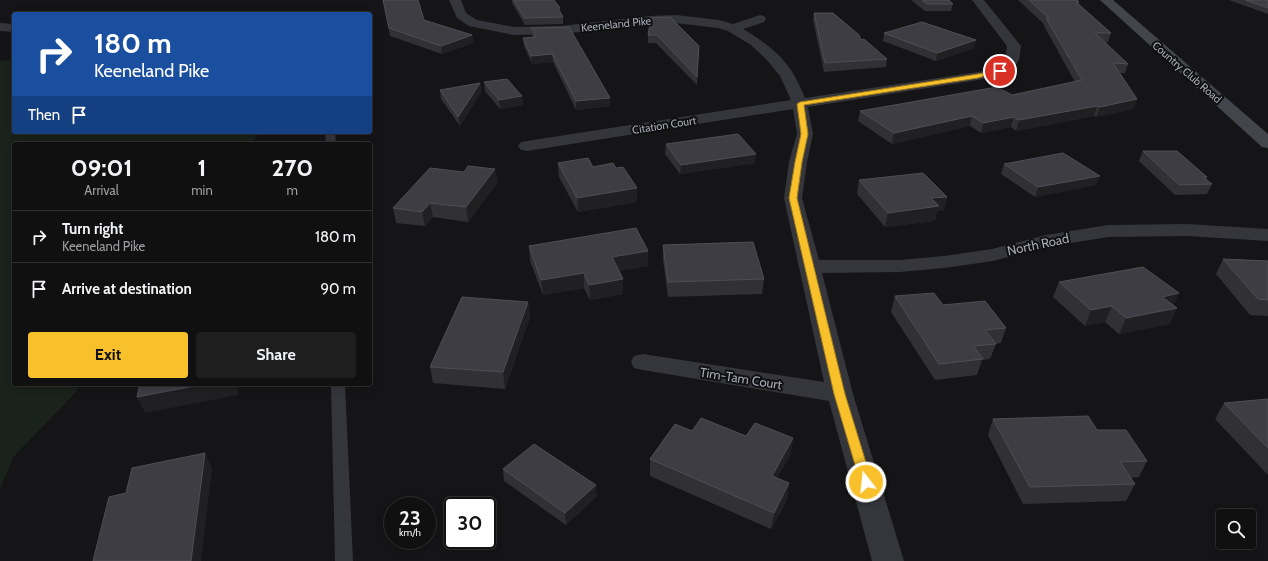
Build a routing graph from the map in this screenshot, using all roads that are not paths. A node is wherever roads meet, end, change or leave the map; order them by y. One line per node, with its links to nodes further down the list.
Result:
1 (455, 0): 7 (street, Keeneland Pike)
2 (978, 0): 8 (street)
3 (1106, 0): 9 (main road, Country Club Road)
4 (760, 19): 7 (street)
5 (0, 28): 6 (street)
6 (12, 28)
7 (732, 28): 8 (street, Keeneland Pike)
8 (800, 104): 10 (street, Citation Court); 12 (street, Keeneland Pike)
9 (1268, 143)
10 (527, 146)
11 (1268, 235): 12 (street, North Road)
12 (809, 267): 15 (street, Keeneland Pike)
13 (643, 362): 15 (street, Tim-Tam Court)
14 (338, 386): 16 (lane)
15 (840, 394): 17 (street, Keeneland Pike)
16 (344, 561)
17 (888, 561)

